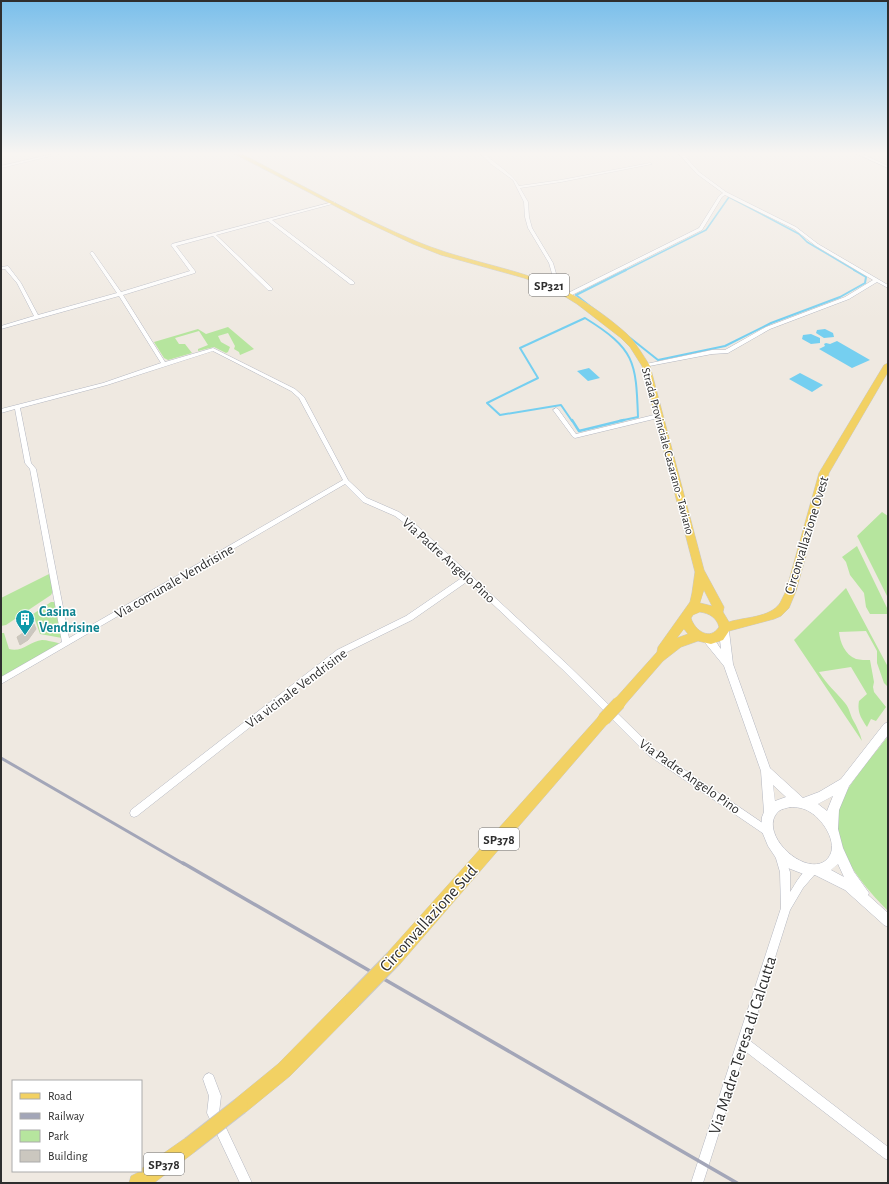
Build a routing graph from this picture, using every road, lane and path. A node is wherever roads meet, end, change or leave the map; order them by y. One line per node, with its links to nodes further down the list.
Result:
1 (310, 209): 6 (street)
2 (346, 209): 12 (main road, Strada Provinciale Casarano - Taviano / SP321)
3 (526, 209): 12 (street)
4 (713, 209): 16 (street)
5 (758, 209): 10 (street)
6 (269, 220): 7 (street); 11 (street)
7 (214, 235): 14 (street); 15 (street)
8 (92, 254): 15 (street)
9 (1, 268): 17 (street)
10 (877, 280): 13 (street); 21 (street)
11 (352, 283)
12 (553, 287): 16 (main road, Strada Provinciale Casarano - Taviano / SP321)
13 (888, 287)
14 (270, 289)
15 (120, 294): 17 (street); 19 (street)
16 (568, 295): 21 (main road, Strada Provinciale Casarano - Taviano / SP321)
17 (37, 317): 18 (street)
18 (1, 328)
19 (164, 364): 22 (street, Via Padre Angelo Pino); 26 (street, Via Padre Angelo Pino)
20 (888, 365): 30 (main road, Circonvallazione Ovest)
21 (646, 366): 25 (main road, Strada Provinciale Casarano - Taviano / SP321)
22 (16, 407): 24 (street, Via Padre Angelo Pino); 32 (street)
23 (556, 410): 25 (street)
24 (1, 411)
25 (658, 416): 27 (main road, Strada Provinciale Casarano - Taviano / SP321)
26 (346, 481): 28 (street, Via Padre Angelo Pino); 32 (street, Via comunale Vendrisine)
27 (699, 570): 29 (main road); 30 (main road, Strada Provinciale Casarano - Taviano / SP321)
28 (468, 577): 41 (street, Via vicinale Vendrisine); 43 (street, Via Padre Angelo Pino)
29 (688, 613): 30 (main road); 31 (main road); 33 (main road, SP378)
30 (722, 623): 31 (main road, Circonvallazione Sud / SP378); 34 (street)
31 (702, 637): 33 (main road, Circonvallazione Sud / SP378); 34 (street)
32 (66, 643): 35 (street, Via comunale Vendrisine)
33 (659, 657): 53 (main road, Circonvallazione Sud / SP378, bridge)
34 (728, 664): 37 (street)
35 (1, 681)
36 (888, 727): 38 (street)
37 (766, 771): 39 (street); 40 (street)
38 (845, 782): 39 (street); 42 (street)
39 (802, 802): 40 (street); 42 (street)
40 (770, 812): 43 (street)
41 (134, 813)
42 (833, 828): 45 (street)
43 (767, 831): 44 (street)
44 (776, 849): 46 (street); 48 (street, Via Madre Teresa di Calcutta)
45 (838, 850): 46 (street); 47 (street)
46 (816, 870): 47 (street); 48 (street, Via Madre Teresa di Calcutta)
47 (873, 907): 49 (street)
48 (786, 908): 50 (street, Via Madre Teresa di Calcutta)
49 (888, 921)
50 (743, 1042): 52 (street); 55 (street, Via Madre Teresa di Calcutta)
51 (209, 1079): 54 (street)
52 (888, 1154)
53 (138, 1183)
54 (246, 1183)
55 (697, 1183)

